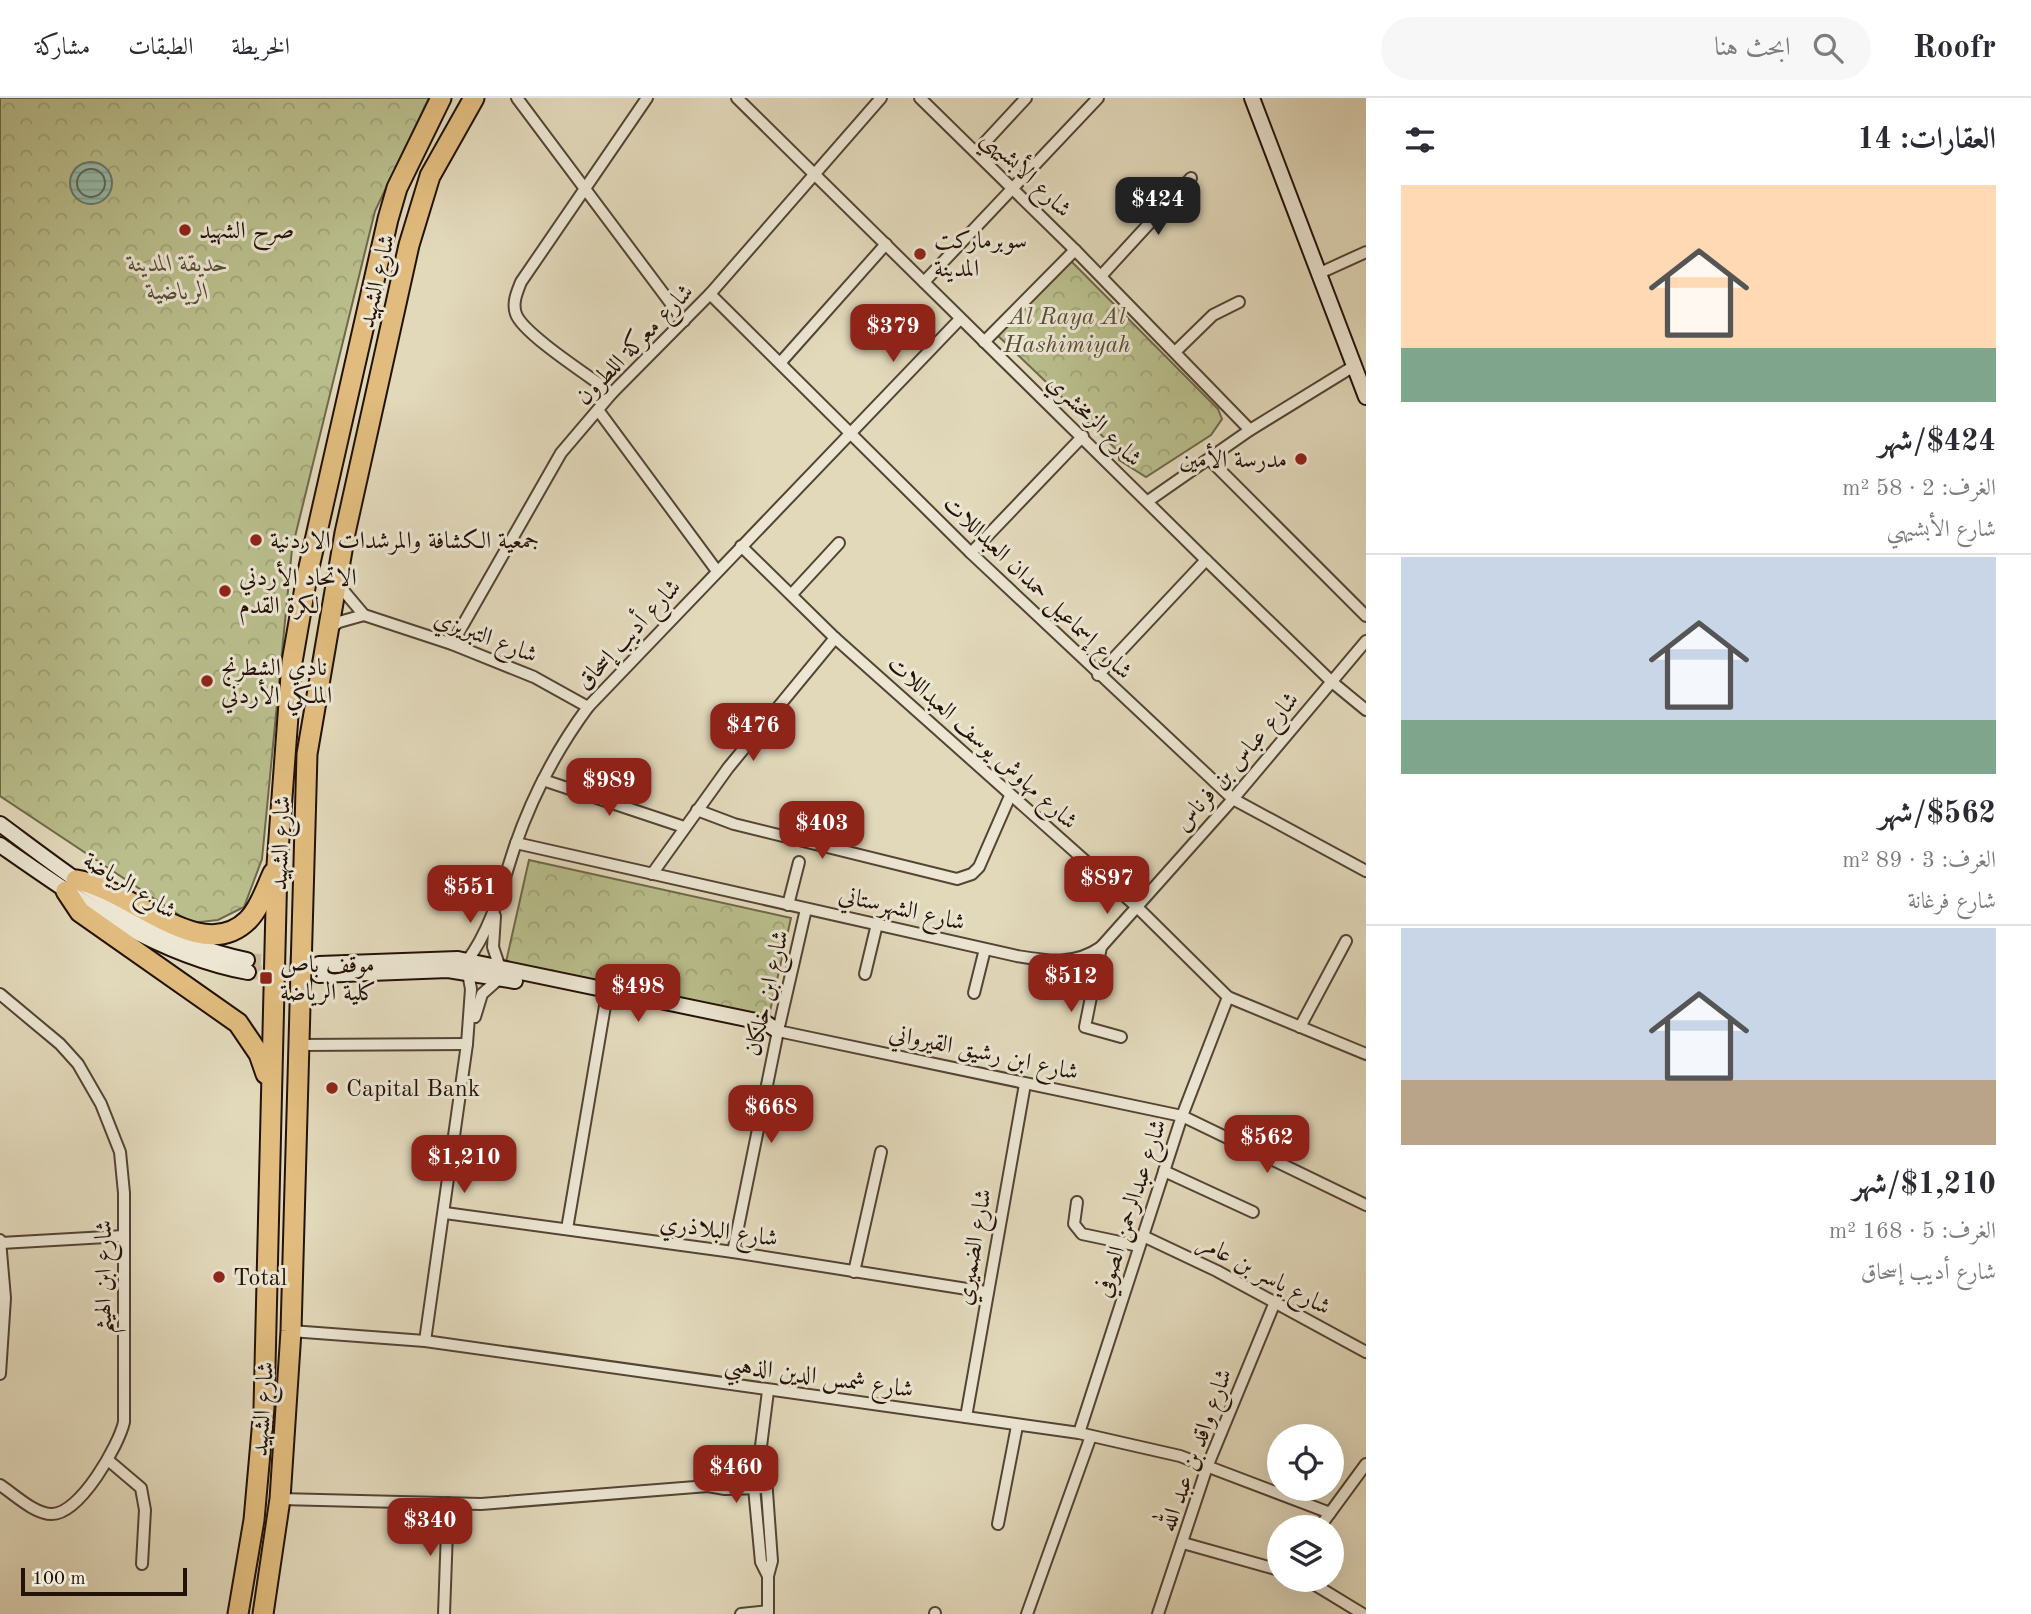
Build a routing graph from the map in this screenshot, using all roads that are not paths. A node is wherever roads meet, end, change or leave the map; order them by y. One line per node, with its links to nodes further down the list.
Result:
1 (441, 98): 65 (highway, شارع الشهيد)
2 (474, 98): 44 (highway, شارع الشهيد)
3 (517, 98): 14 (street)
4 (646, 98): 14 (street)
5 (881, 98): 12 (street, شارع معركة اللطرون)
6 (920, 98): 11 (street, شارع الأبشيهي)
7 (1026, 98): 11 (street)
8 (1098, 98): 15 (street)
9 (1252, 98): 19 (main road)
10 (740, 100): 12 (street, شارع الزمخشري)
11 (976, 152): 15 (street, شارع الأبشيهي)
12 (813, 176): 16 (street, شارع الزمخشري); 22 (street, شارع معركة اللطرون)
13 (1191, 178): 20 (street)
14 (584, 187): 25 (street); 31 (street)
15 (1013, 189): 17 (street, شارع الأبشيهي); 21 (street)
16 (886, 244): 21 (street, شارع الزمخشري); 28 (street)
17 (1075, 250): 20 (street, شارع الأبشيهي); 26 (street)
18 (1366, 252): 19 (street)
19 (1320, 273): 29 (main road)
20 (1101, 276): 27 (street, شارع الأبشيهي)
21 (924, 282): 24 (street, شارع الزمخشري)
22 (710, 294): 25 (street, شارع معركة اللطرون); 28 (street, شارع إسماعيل حمدان العبداللات)
23 (1238, 302): 27 (street)
24 (960, 318): 26 (street, شارع الزمخشري); 35 (street, شارع أديب إسحاق)
25 (684, 321): 31 (street, شارع معركة اللطرون)
26 (984, 342): 36 (street, شارع الزمخشري)
27 (1175, 352): 34 (street, شارع الأبشيهي)
28 (780, 362): 35 (street, شارع إسماعيل حمدان العبداللات)
29 (1354, 366): 30 (main road); 34 (street)
30 (1363, 381): 32 (main road)
31 (612, 393): 33 (street, شارع معركة اللطرون)
32 (1366, 397)
33 (598, 410): 43 (street); 51 (street, شارع معركة اللطرون)
34 (1250, 430): 37 (street)
35 (850, 433): 40 (street, شارع أديب إسحاق); 41 (street, شارع إسماعيل حمدان العبداللات)
36 (1083, 436): 38 (street, شارع الزمخشري); 41 (street)
37 (1209, 460): 38 (street); 47 (street)
38 (1148, 501): 42 (street, شارع الزمخشري)
39 (839, 543): 45 (street)
40 (741, 546): 43 (street, شارع أديب إسحاق); 45 (street, شارع مهاوش يوسف العبداللات)
41 (971, 553): 52 (street, شارع إسماعيل حمدان العبداللات)
42 (1206, 560): 52 (street); 53 (street, شارع الزمخشري)
43 (717, 571): 54 (street, شارع أديب إسحاق)
44 (336, 580): 46 (street); 48 (highway, شارع الشهيد)
45 (792, 594): 49 (street, شارع مهاوش يوسف العبداللات)
46 (364, 615): 48 (street); 51 (street, شارع التبريزي)
47 (1366, 616)
48 (327, 630): 90 (highway, شارع الشهيد)
49 (835, 638): 57 (street, شارع مهاوش يوسف العبداللات); 59 (street)
50 (1366, 642): 53 (street, شارع عباس بن فرناس)
51 (452, 644): 54 (street, شارع التبريزي)
52 (1098, 675): 58 (street, شارع إسماعيل حمدان العبداللات)
53 (1332, 682): 55 (street, شارع الزمخشري); 58 (street, شارع عباس بن فرناس)
54 (588, 707): 56 (street, شارع أديب إسحاق)
55 (1366, 710)
56 (543, 780): 61 (street); 62 (street, شارع أديب إسحاق)
57 (1010, 796): 59 (street); 71 (street, شارع مهاوش يوسف العبداللات)
58 (1233, 799): 66 (street, شارع إسماعيل حمدان العبداللات); 71 (street, شارع عباس بن فرناس)
59 (697, 810): 61 (street)
60 (0, 824): 68 (main road, شارع الرياضة)
61 (684, 827): 67 (street)
62 (516, 843): 67 (street, شارع الشهرستاني); 69 (street, شارع أديب إسحاق)
63 (0, 845): 68 (main road, شارع الرياضة)
64 (799, 862): 70 (street)
65 (277, 865): 68 (highway); 93 (highway, شارع الشهيد)
66 (1366, 871)
67 (652, 874): 70 (street, شارع الشهرستاني)
68 (71, 886): 77 (main road, شارع الرياضة); 93 (highway)
69 (497, 903): 78 (street, شارع أديب إسحاق); 80 (street, شارع أديب إسحاق)
70 (788, 905): 72 (street, شارع الشهرستاني)
71 (1137, 907): 75 (street, شارع الشهرستاني); 84 (street, شارع مهاوش يوسف العبداللات)
72 (806, 909): 73 (street, شارع الشهرستاني); 87 (street, شارع ابن خلكان)
73 (877, 924): 76 (street, شارع الشهرستاني); 81 (street)
74 (1346, 942): 86 (street)
75 (1101, 947): 76 (street, شارع الشهرستاني); 88 (street)
76 (985, 949): 82 (street)
77 (248, 966)
78 (467, 967): 79 (main road); 80 (main road); 89 (street)
79 (319, 969)
80 (500, 973): 85 (main road, شارع ابن رشيق القيرواني); 87 (main road, شارع ابن رشيق القيرواني); 89 (street)
81 (865, 974)
82 (975, 993)
83 (0, 995): 102 (street, شارع ابن الهيثم)
84 (1228, 997): 86 (street); 94 (street, شارع عبدالرحمن الصوفي)
85 (606, 1000): 87 (main road, شارع ابن رشيق القيرواني); 101 (street)
86 (1300, 1027): 91 (street)
87 (778, 1031): 92 (street, شارع ابن رشيق القيرواني); 105 (street, شارع ابن خلكان)
88 (1121, 1037)
89 (467, 1044): 90 (street); 100 (street)
90 (299, 1045): 109 (highway, شارع الشهيد)
91 (1366, 1054)
92 (1025, 1084): 94 (street, شارع ابن رشيق القيرواني); 107 (street, شارع الضميري)
93 (270, 1089): 136 (highway, شارع الشهيد)
94 (1182, 1116): 96 (street, شارع عبدالرحمن الصوفي); 98 (street, شارع ابن رشيق القيرواني)
95 (881, 1152): 106 (street)
96 (1164, 1171): 99 (street); 104 (street, شارع عبدالرحمن الصوفي)
97 (1076, 1202): 104 (street, شارع ياسر بن عامر)
98 (1366, 1205)
99 (1253, 1212)
100 (445, 1213): 101 (street, شارع البلاذري); 110 (street)
101 (566, 1229): 105 (street, شارع البلاذري)
102 (124, 1237): 103 (street); 120 (street, شارع ابن الهيثم)
103 (0, 1241): 112 (street)
104 (1141, 1241): 108 (street, شارع ياسر بن عامر); 117 (street, شارع عبدالرحمن الصوفي)
105 (733, 1252): 106 (street, شارع البلاذري)
106 (854, 1272): 107 (street, شارع البلاذري)
107 (986, 1292): 115 (street, شارع الضميري)
108 (1275, 1302): 111 (street, شارع ياسر بن عامر); 122 (street, شارع واقد بن عبد الله)
109 (291, 1331): 110 (street, شارع شمس الدين الذهبي); 126 (highway, شارع الشهيد)
110 (425, 1341): 114 (street, شارع شمس الدين الذهبي)
111 (1366, 1352)
112 (2, 1353): 113 (street)
113 (0, 1374)
114 (768, 1391): 115 (street, شارع شمس الدين الذهبي); 119 (street)
115 (966, 1417): 116 (street, شارع شمس الدين الذهبي)
116 (1017, 1426): 117 (street, شارع شمس الدين الذهبي); 129 (street)
117 (1079, 1433): 118 (street, شارع شمس الدين الذهبي)
118 (1091, 1436): 122 (street, شارع شمس الدين الذهبي); 140 (street)
119 (760, 1454): 123 (street); 124 (street)
120 (108, 1460): 125 (street, شارع ابن الهيثم); 131 (street)
121 (1366, 1464): 128 (street)
122 (1207, 1467): 128 (street, شارع شمس الدين الذهبي); 130 (street, شارع واقد بن عبد الله)
123 (766, 1482): 124 (street); 133 (street)
124 (753, 1483): 127 (street); 133 (street)
125 (0, 1485)
126 (280, 1499): 127 (street); 137 (highway, شارع الشهيد)
127 (448, 1503): 138 (street)
128 (1330, 1513)
129 (998, 1524)
130 (1182, 1544): 132 (street); 141 (street, شارع واقد بن عبد الله)
131 (142, 1564)
132 (1267, 1567)
133 (768, 1576): 135 (street)
134 (1327, 1592): 142 (street)
135 (768, 1613): 139 (street)
136 (238, 1614)
137 (262, 1614)
138 (444, 1614)
139 (741, 1614)
140 (1027, 1614)
141 (1158, 1614)
142 (1363, 1614)

